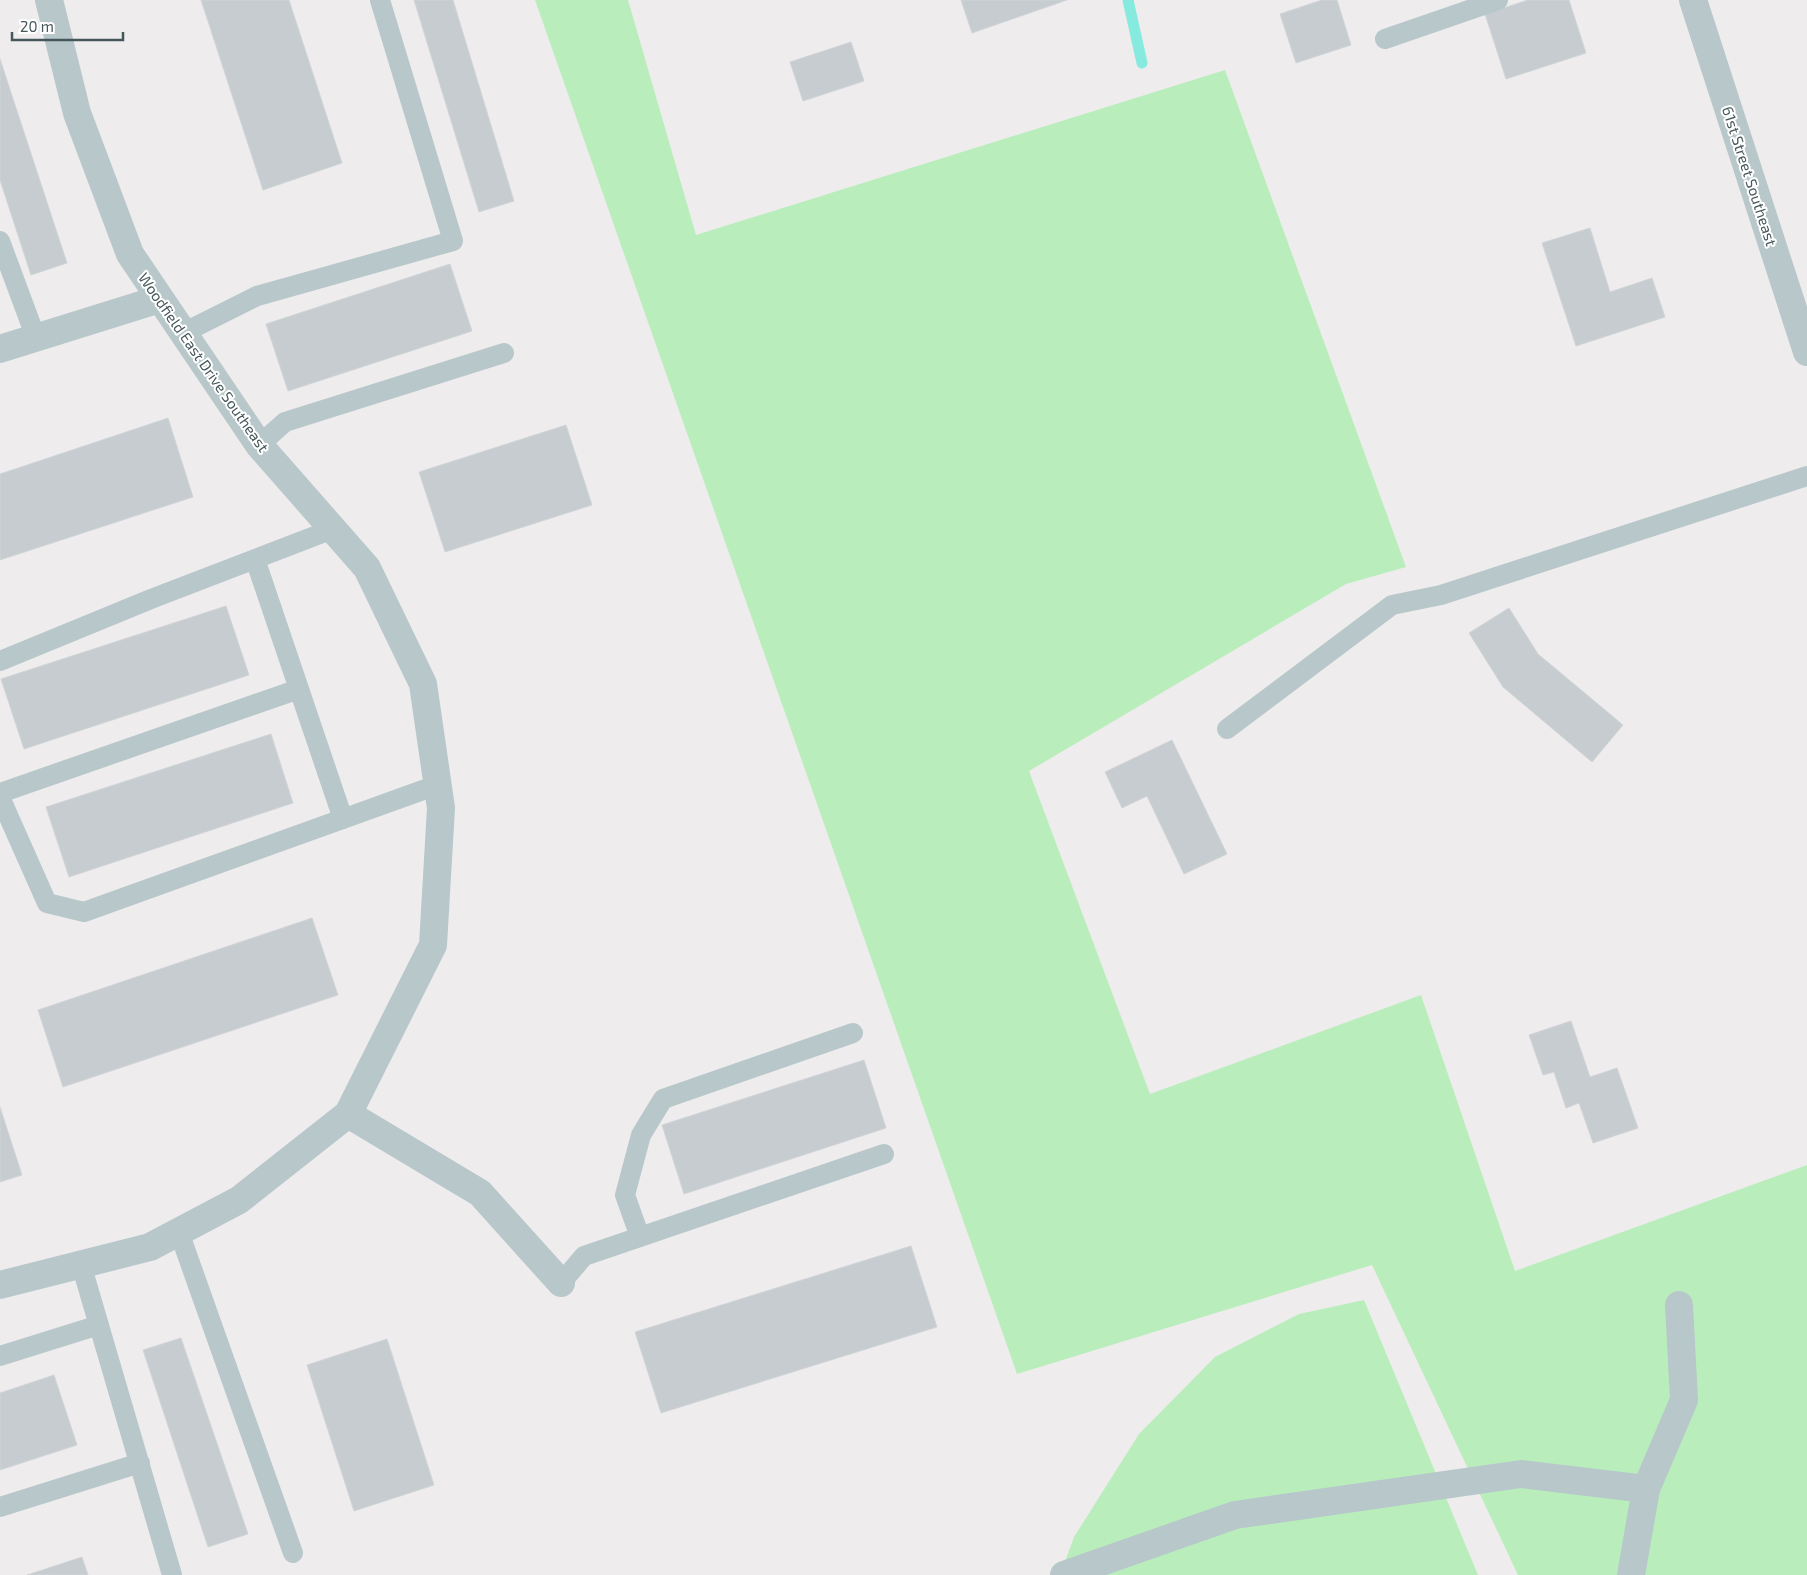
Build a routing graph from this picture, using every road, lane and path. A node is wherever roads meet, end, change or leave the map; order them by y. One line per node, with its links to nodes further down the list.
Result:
1 (49, 0): 7 (street, Woodfield East Drive Southeast)
2 (380, 0): 8 (lane)
3 (1498, 0): 5 (lane)
4 (1693, 0): 11 (street, 61st Street Southeast)
5 (1385, 39)
6 (0, 241): 9 (lane)
7 (160, 299): 8 (street, Woodfield East Drive Southeast); 9 (street)
8 (183, 333): 13 (street, Woodfield East Drive Southeast)
9 (36, 338): 10 (street)
10 (0, 349)
11 (1807, 352)
12 (504, 353): 13 (lane)
13 (258, 445): 15 (street, Woodfield East Drive Southeast)
14 (1807, 476): 19 (lane)
15 (333, 529): 16 (lane); 20 (street, Woodfield East Drive Southeast)
16 (255, 559): 17 (lane); 18 (lane)
17 (0, 661)
18 (299, 689): 21 (lane); 22 (lane)
19 (1227, 729)
20 (437, 785): 22 (lane); 24 (street, Woodfield East Drive Southeast)
21 (0, 795): 22 (lane)
22 (343, 819)
23 (853, 1033): 27 (lane)
24 (348, 1114): 26 (street, Woodfield East Drive Southeast); 29 (street)
25 (884, 1154): 27 (lane)
26 (179, 1232): 28 (street, Woodfield East Drive Southeast); 37 (lane)
27 (640, 1238): 29 (lane)
28 (81, 1264): 30 (street, Woodfield East Drive Southeast); 32 (lane)
29 (561, 1283)
30 (0, 1285)
31 (1680, 1305): 35 (street)
32 (99, 1325): 33 (lane); 34 (lane)
33 (0, 1356)
34 (140, 1463): 36 (lane); 38 (lane)
35 (1646, 1489): 39 (street); 40 (street)
36 (0, 1507)
37 (293, 1553)
38 (172, 1575)
39 (1064, 1575)
40 (1631, 1575)

